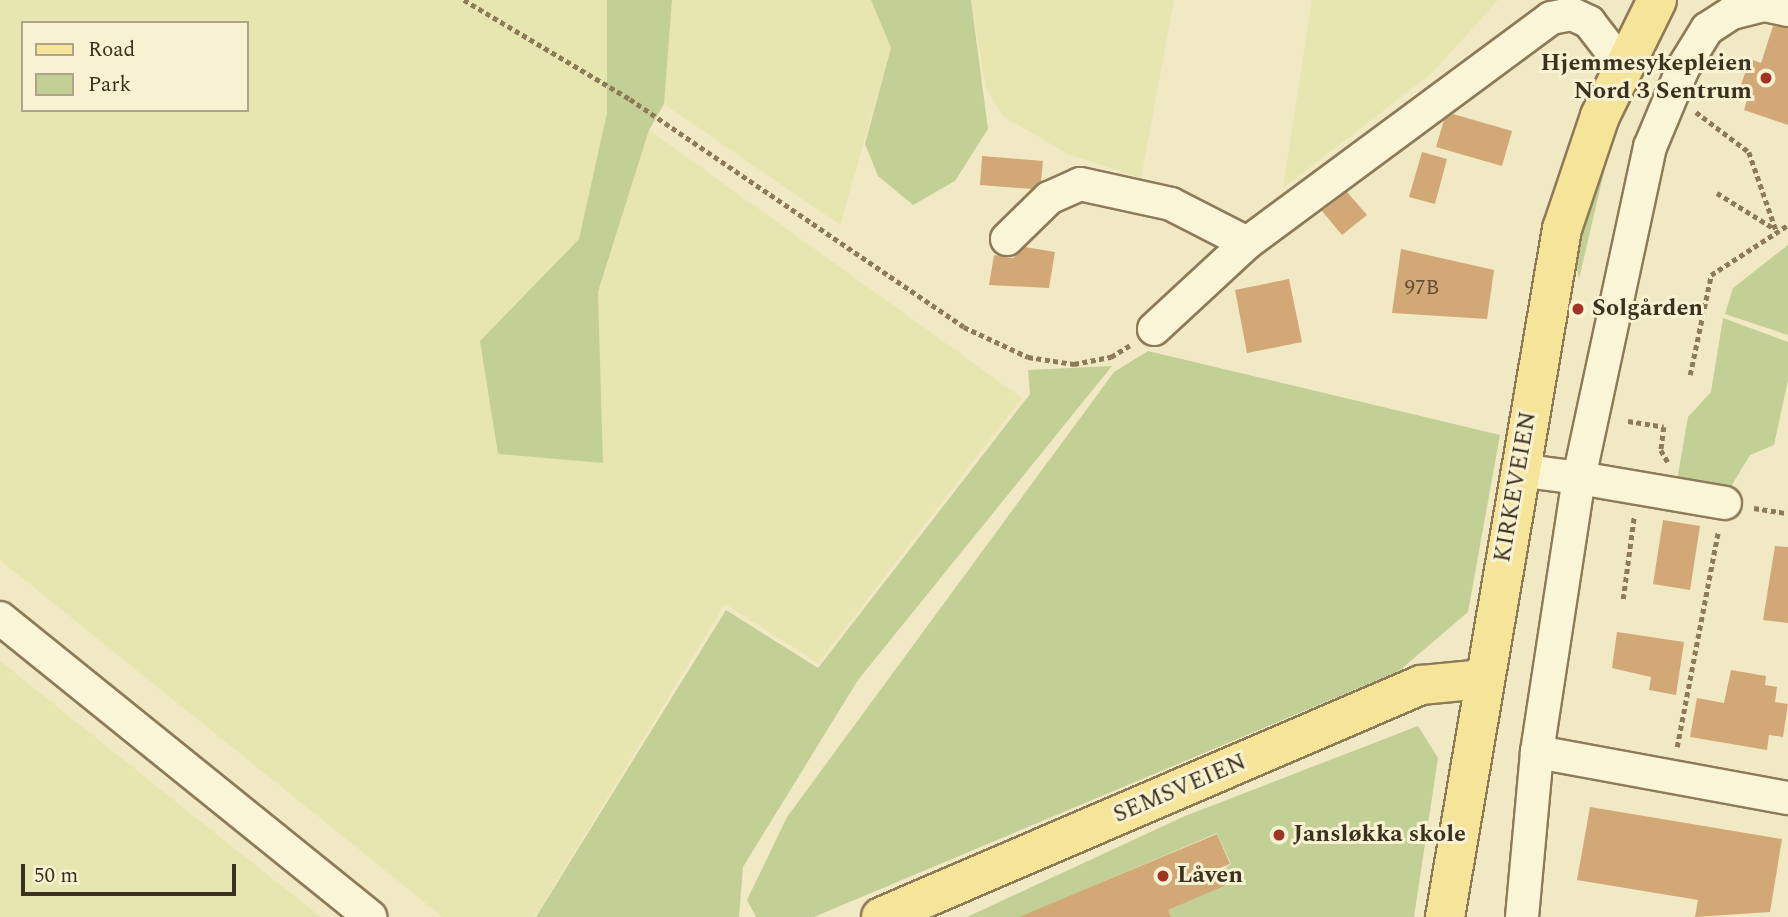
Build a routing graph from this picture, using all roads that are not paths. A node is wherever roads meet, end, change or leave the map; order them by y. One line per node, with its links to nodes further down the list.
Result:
1 (1657, 0): 4 (main road, KIRKEVEIEN)
2 (1788, 10): 9 (street)
3 (1591, 11): 4 (street); 6 (street)
4 (1623, 66): 8 (main road, KIRKEVEIEN)
5 (1007, 239): 6 (street)
6 (1247, 243): 7 (street)
7 (1154, 330)
8 (1518, 470): 9 (street); 12 (main road, KIRKEVEIEN)
9 (1579, 478): 10 (street); 13 (street)
10 (1725, 503)
11 (0, 618): 15 (street)
12 (1483, 679): 16 (main road, SEMSVEIEN); 17 (main road, KIRKEVEIEN)
13 (1537, 752): 14 (street); 18 (street)
14 (1788, 798)
15 (371, 917)
16 (881, 917)
17 (1445, 917)
18 (1522, 917)

